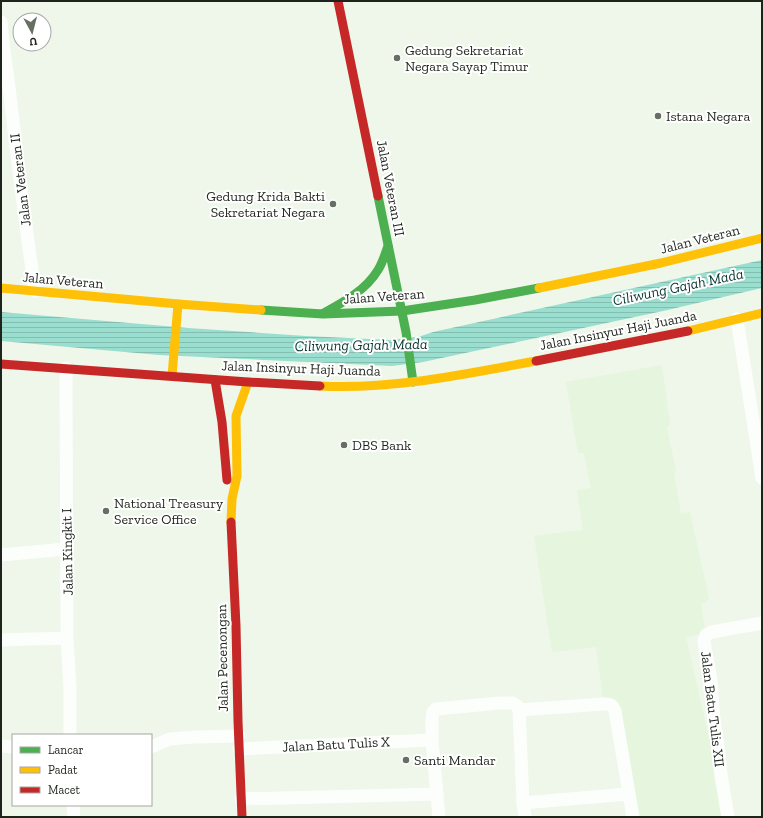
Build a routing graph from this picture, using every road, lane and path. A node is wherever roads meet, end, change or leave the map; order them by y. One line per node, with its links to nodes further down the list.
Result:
1 (338, 1): 4 (main road, Jalan Veteran III)
2 (1, 22): 6 (street, Jalan Veteran II)
3 (762, 238): 8 (main road, Jalan Veteran)
4 (388, 245): 8 (main road, Jalan Veteran III); 10 (main road)
5 (1, 288): 6 (main road, Jalan Veteran)
6 (35, 291): 7 (main road, Jalan Veteran)
7 (178, 304): 10 (main road, Jalan Veteran); 14 (main road)
8 (402, 312): 10 (main road, Jalan Veteran); 17 (main road, Jalan Veteran III)
9 (762, 313): 11 (main road, Jalan Insinyur Haji Juanda)
10 (323, 314)
11 (737, 319): 17 (main road, Jalan Insinyur Haji Juanda); 18 (street)
12 (1, 364): 13 (main road, Jalan Insinyur Haji Juanda)
13 (66, 368): 14 (main road, Jalan Insinyur Haji Juanda); 20 (street, Jalan Kingkit I)
14 (172, 376): 15 (main road, Jalan Insinyur Haji Juanda)
15 (215, 380): 16 (main road, Jalan Insinyur Haji Juanda); 19 (main road, Jalan Pecenongan)
16 (248, 382): 17 (main road, Jalan Insinyur Haji Juanda); 19 (main road, Jalan Pecenongan)
17 (413, 382)
18 (762, 478)
19 (232, 499): 28 (main road, Jalan Pecenongan)
20 (66, 549): 21 (street); 23 (street, Jalan Kingkit I)
21 (1, 555)
22 (762, 623): 42 (street, Jalan Batu Tulis XII)
23 (67, 638): 24 (street); 26 (street, Jalan Kingkit I)
24 (1, 640)
25 (519, 710): 27 (street); 33 (street); 35 (street)
26 (70, 734)
27 (432, 740): 28 (street, Jalan Batu Tulis X); 32 (street)
28 (239, 742): 30 (street, Jalan Batu Tulis X); 34 (main road, Jalan Pecenongan)
29 (1, 746): 31 (street)
30 (152, 747)
31 (12, 748)
32 (437, 794): 34 (street); 39 (street)
33 (628, 794): 35 (street); 41 (street)
34 (241, 799): 38 (main road, Jalan Pecenongan)
35 (523, 803): 40 (street)
36 (73, 806): 37 (street)
37 (74, 817)
38 (242, 817)
39 (439, 817)
40 (525, 817)
41 (632, 817)
42 (728, 817)

